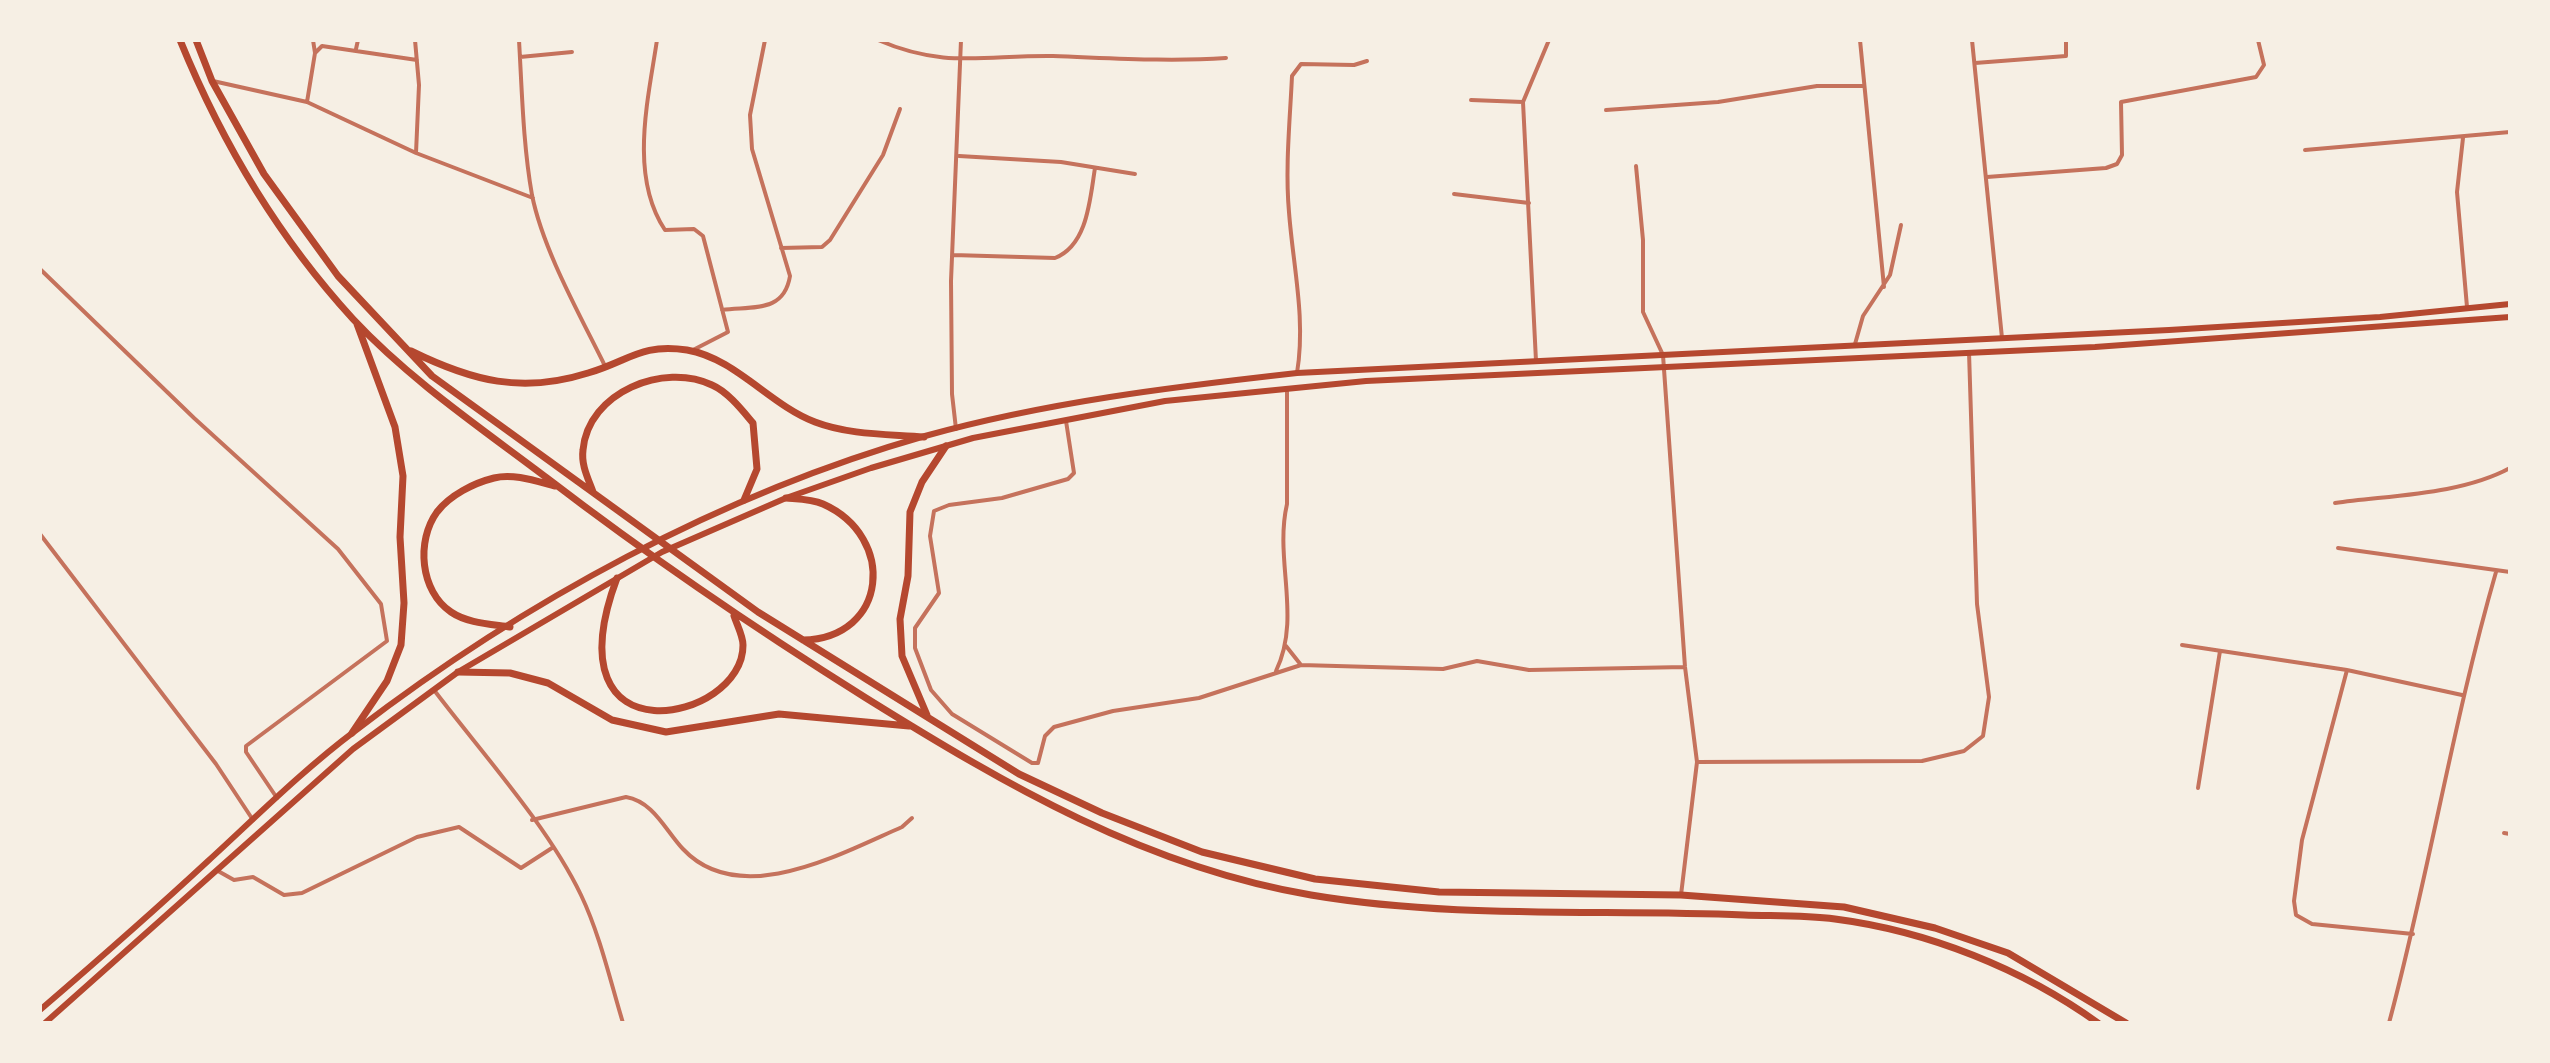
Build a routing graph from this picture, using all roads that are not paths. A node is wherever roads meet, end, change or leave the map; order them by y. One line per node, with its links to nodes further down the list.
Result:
1 (180, 40): 53 (highway)
2 (196, 40): 25 (highway)
3 (313, 40): 18 (street)
4 (358, 40): 16 (street)
5 (415, 40): 21 (street)
6 (519, 40): 19 (street)
7 (657, 40): 51 (street)
8 (765, 40): 45 (street)
9 (878, 40): 22 (street)
10 (961, 40): 22 (street)
11 (1549, 40): 29 (street)
12 (1860, 40): 26 (street)
13 (1972, 40): 24 (street)
14 (2066, 40): 24 (street)
15 (2258, 40): 40 (street)
16 (356, 49): 18 (street); 21 (street)
17 (572, 52): 19 (street)
18 (315, 53): 28 (street)
19 (520, 57): 42 (street)
20 (1226, 58): 22 (street)
21 (417, 60): 35 (street)
22 (960, 61): 36 (street)
23 (1367, 61): 63 (street)
24 (1975, 63): 40 (street)
25 (212, 81): 28 (street); 56 (highway)
26 (1864, 86): 31 (street); 48 (street)
27 (1471, 100): 29 (street)
28 (307, 102): 35 (street)
29 (1523, 102): 43 (street)
30 (900, 109): 45 (street)
31 (1606, 110)
32 (2510, 132): 33 (street)
33 (2463, 138): 34 (street); 50 (street)
34 (2305, 150)
35 (416, 153): 42 (street)
36 (959, 156): 38 (street); 46 (street)
37 (1636, 166): 59 (street)
38 (1095, 168): 39 (street); 46 (street)
39 (1135, 174)
40 (1987, 177): 54 (street)
41 (1454, 194): 43 (street)
42 (533, 198): 61 (street)
43 (1529, 203): 60 (street)
44 (1901, 225): 48 (street)
45 (781, 248): 51 (street)
46 (953, 255): 66 (street)
47 (40, 269): 98 (street)
48 (1884, 287): 55 (street)
49 (2510, 304): 50 (main road)
50 (2467, 309): 54 (main road)
51 (722, 310): 57 (street)
52 (2510, 317): 58 (main road)
53 (356, 322): 70 (highway); 95 (highway)
54 (2002, 338): 55 (main road)
55 (1855, 344): 59 (main road)
56 (405, 348): 61 (highway); 71 (highway)
57 (691, 350): 61 (highway); 67 (highway)
58 (1969, 352): 62 (main road); 96 (street)
59 (1663, 355): 60 (main road); 62 (street)
60 (1536, 361): 63 (main road)
61 (605, 366)
62 (1664, 367): 64 (main road); 87 (street)
63 (1297, 373): 66 (main road)
64 (1287, 387): 65 (main road); 84 (street)
65 (1066, 418): 68 (main road); 89 (street)
66 (956, 429): 67 (main road)
67 (924, 437): 73 (main road)
68 (946, 446): 72 (main road); 93 (highway)
69 (2510, 468): 74 (street)
70 (558, 486): 80 (highway); 81 (highway)
71 (594, 494): 73 (highway); 82 (highway)
72 (786, 498): 79 (main road); 82 (highway)
73 (744, 500): 81 (main road)
74 (2335, 503)
75 (40, 534): 100 (street)
76 (2338, 548): 77 (street)
77 (2496, 572): 78 (street); 92 (street)
78 (2510, 572)
79 (617, 578): 80 (highway); 90 (main road)
80 (733, 614): 94 (highway)
81 (510, 627): 95 (main road)
82 (802, 640): 93 (highway)
83 (2182, 645): 85 (street)
84 (1286, 646): 86 (street); 89 (street)
85 (2220, 651): 88 (street); 97 (street)
86 (1301, 665): 87 (street); 89 (street)
87 (1685, 667): 96 (street)
88 (2347, 670): 92 (street); 105 (street)
89 (1276, 671)
90 (458, 672): 91 (main road); 94 (highway)
91 (433, 689): 101 (street); 103 (main road)
92 (2462, 695): 105 (street)
93 (928, 717): 104 (highway)
94 (913, 727): 109 (highway)
95 (352, 733): 98 (main road)
96 (1697, 762): 104 (street)
97 (2198, 788)
98 (277, 798): 100 (main road)
99 (912, 818): 101 (street)
100 (253, 820): 106 (main road)
101 (532, 820): 102 (street)
102 (552, 848): 103 (street); 108 (street)
103 (218, 871): 107 (main road)
104 (1681, 895): 110 (highway)
105 (2413, 934): 111 (street)
106 (40, 1010)
107 (45, 1023)
108 (623, 1023)
109 (2098, 1023)
110 (2126, 1023)
111 (2389, 1023)

